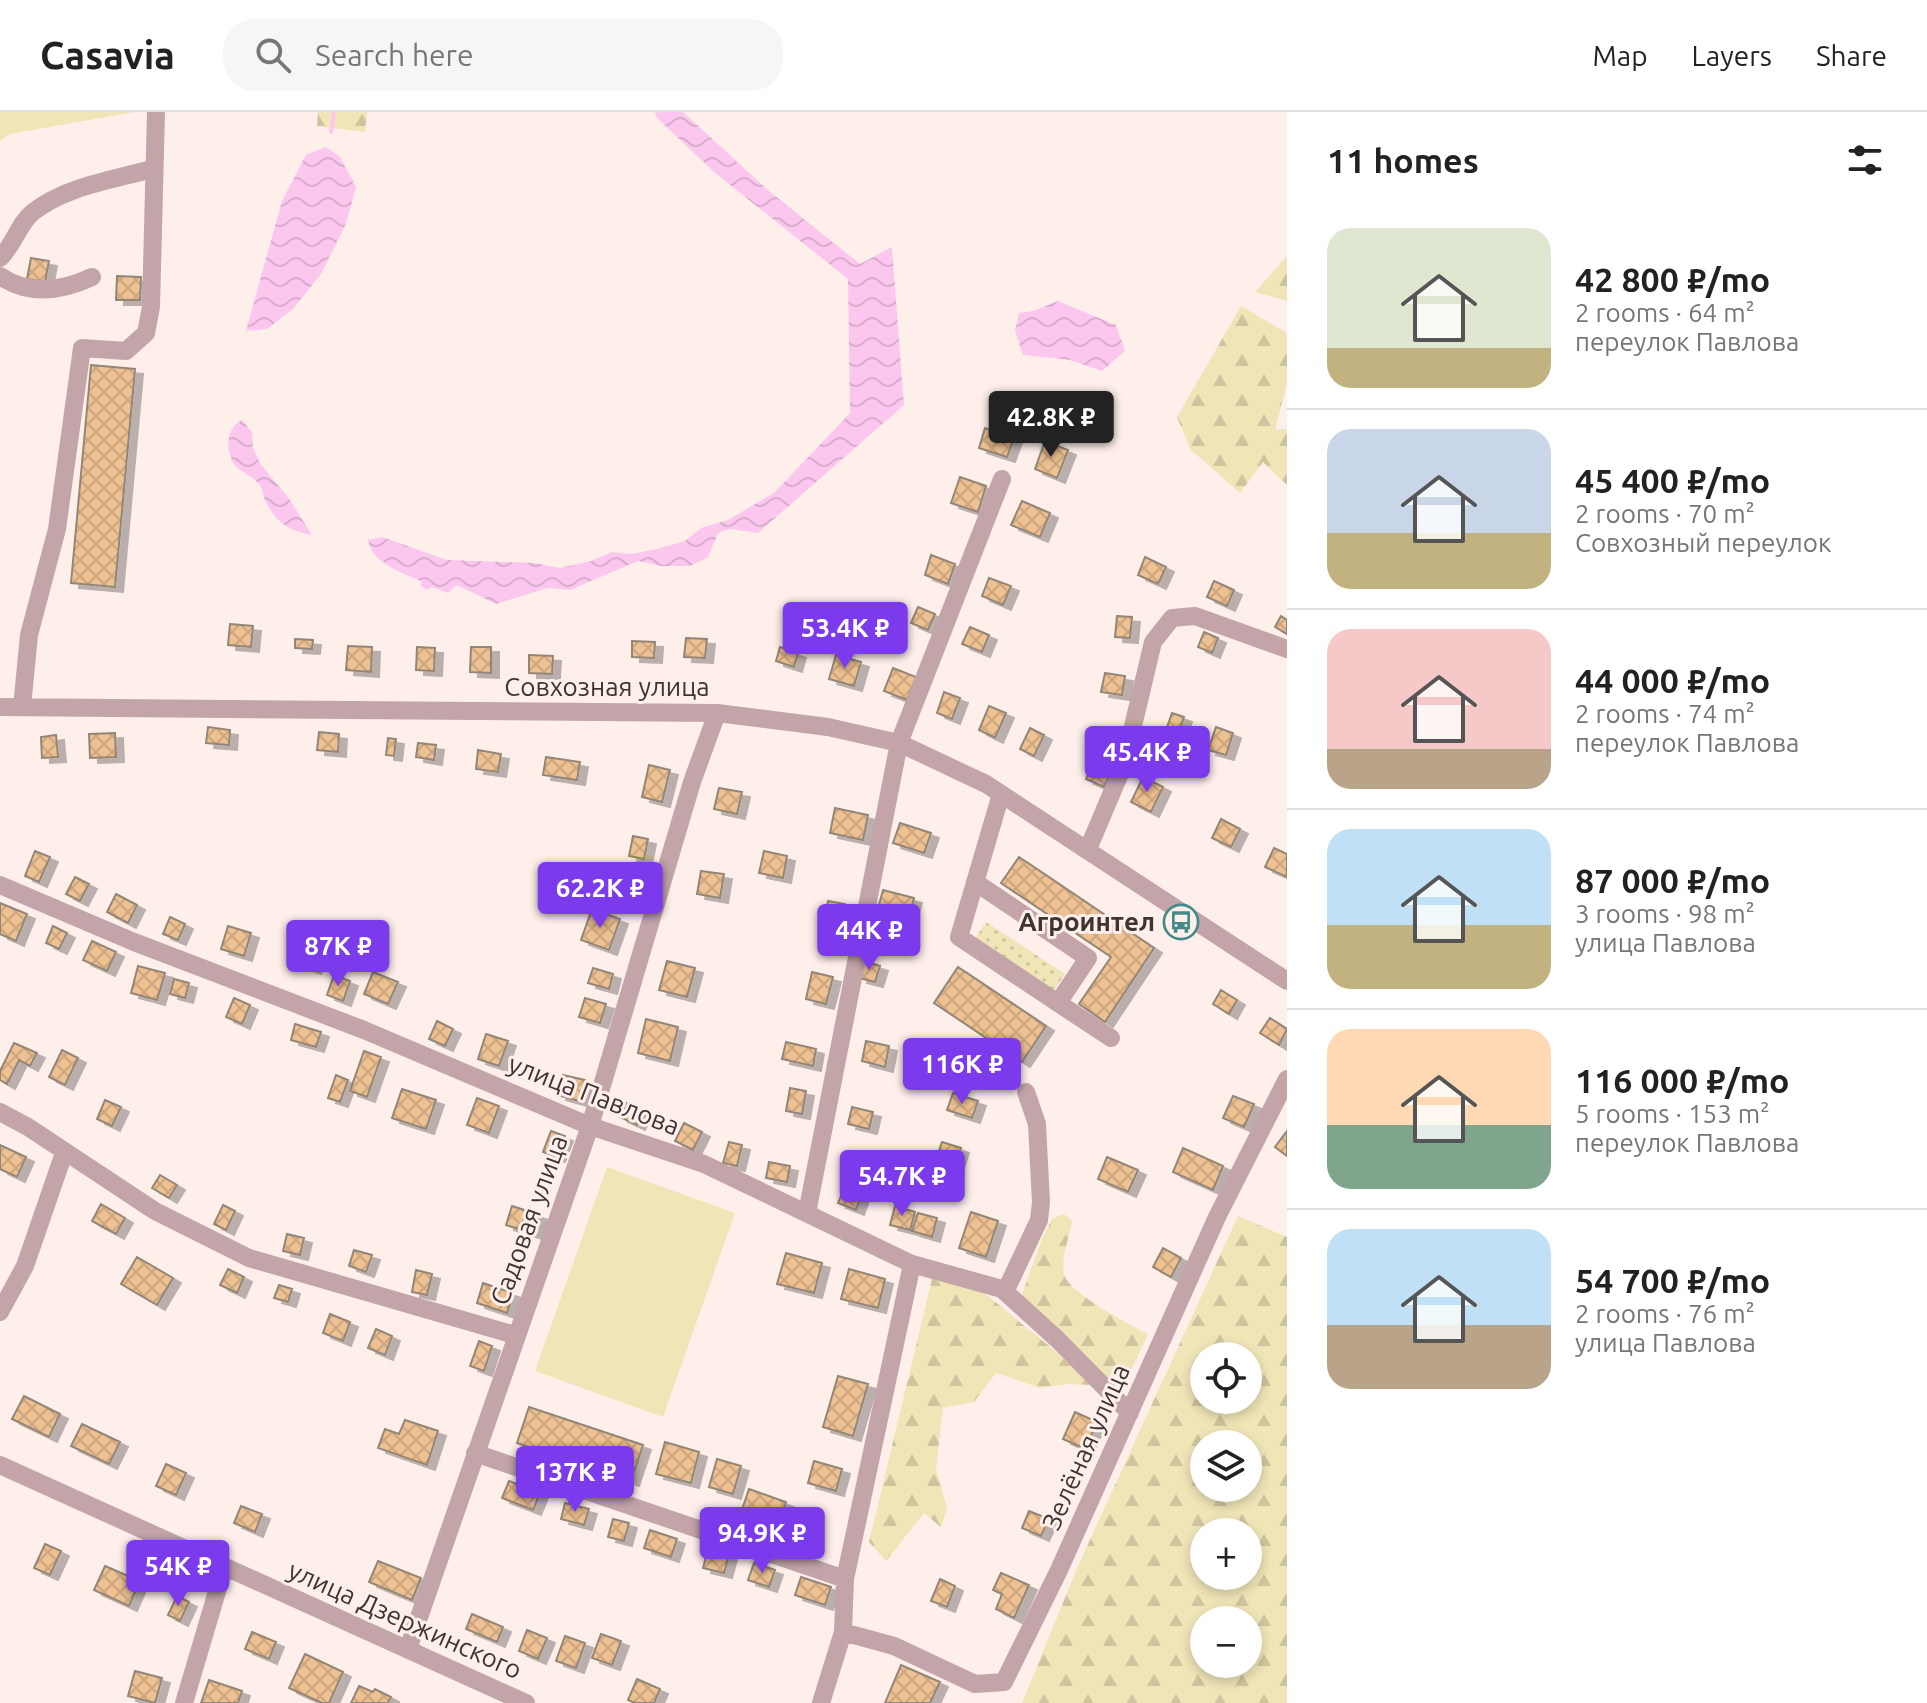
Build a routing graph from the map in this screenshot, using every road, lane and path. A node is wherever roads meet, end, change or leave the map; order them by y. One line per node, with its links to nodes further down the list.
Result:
1 (156, 112): 2 (street)
2 (152, 169): 3 (street); 9 (street)
3 (0, 258)
4 (0, 276): 5 (street)
5 (92, 277)
6 (1002, 479): 11 (street)
7 (1287, 649): 13 (street)
8 (0, 707): 9 (street, Совхозная улица)
9 (22, 707): 10 (street, Совхозная улица)
10 (717, 713): 11 (street, Совхозная улица); 22 (street, Садовая улица)
11 (899, 743): 12 (street, Совхозная улица); 24 (street)
12 (1001, 794): 13 (street, Совхозная улица); 14 (street)
13 (1088, 849): 16 (street, Совхозная улица)
14 (975, 882): 17 (street); 17 (street)
15 (0, 885): 22 (street, улица Павлова)
16 (1287, 981)
17 (1058, 1003): 18 (street)
18 (1111, 1038)
19 (1287, 1079): 29 (street, Зелёная улица)
20 (1026, 1092): 26 (street)
21 (0, 1112): 23 (street)
22 (590, 1126): 24 (street, улица Павлова); 28 (street, Садовая улица)
23 (64, 1153): 27 (street); 28 (street)
24 (807, 1213): 25 (street, улица Павлова)
25 (912, 1264): 26 (street, улица Павлова); 33 (street)
26 (1005, 1292): 29 (street, улица Павлова)
27 (0, 1312)
28 (515, 1335): 30 (street, Садовая улица)
29 (1130, 1413): 34 (street, Зелёная улица)
30 (475, 1453): 33 (street); 35 (street, Садовая улица)
31 (0, 1465): 32 (street, улица Дзержинского)
32 (224, 1568): 35 (street, улица Дзержинского); 36 (street)
33 (845, 1579): 34 (street)
34 (843, 1632): 38 (street)
35 (408, 1649): 37 (street, улица Дзержинского)
36 (184, 1703)
37 (526, 1703)
38 (821, 1703)

